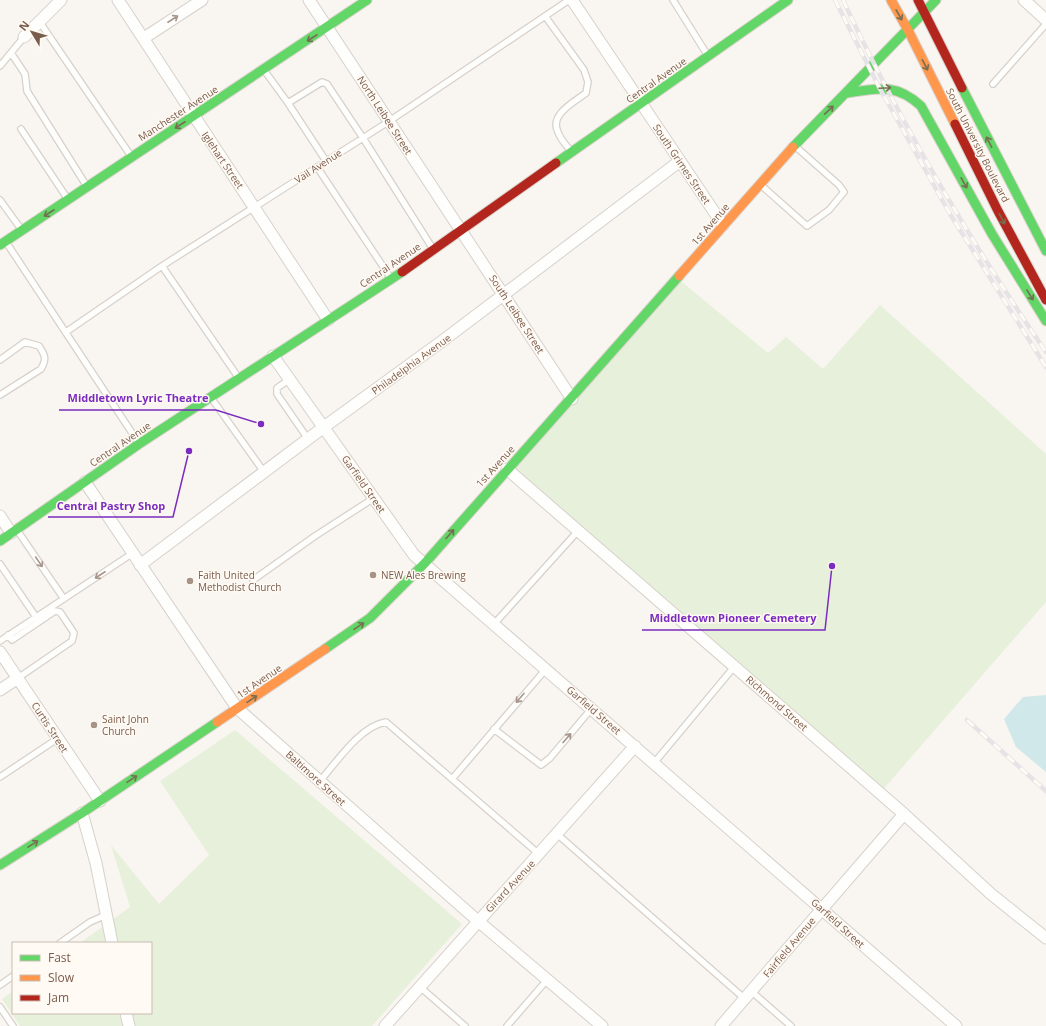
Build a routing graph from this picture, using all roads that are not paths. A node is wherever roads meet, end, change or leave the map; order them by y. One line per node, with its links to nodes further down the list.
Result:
1 (61, 0): 16 (street)
2 (118, 0): 21 (street, Iglehart Street)
3 (202, 0): 21 (street, one-way to 3)
4 (309, 0): 18 (street, North Leibee Street)
5 (367, 0): 18 (main road, Manchester Avenue)
6 (570, 0): 14 (lane, Vail Avenue); 29 (street, South Grimes Street)
7 (673, 0): 23 (lane)
8 (891, 0): 19 (main road, South University Boulevard, one-way to 19)
9 (918, 0): 13 (main road, South University Boulevard)
10 (936, 0): 13 (main road, 1st Avenue)
11 (1024, 0): 15 (street)
12 (780, 2): 23 (main road, Central Avenue)
13 (924, 12): 19 (main road, 1st Avenue); 50 (main road, South University Boulevard, one-way to 13)
14 (545, 16): 31 (lane, Vail Avenue); 35 (lane)
15 (1046, 20)
16 (39, 21): 20 (street); 36 (lane)
17 (1046, 24): 26 (lane)
18 (328, 27): 25 (main road, Manchester Avenue, one-way to 25); 31 (street, North Leibee Street)
19 (908, 30): 27 (main road, 1st Avenue); 54 (main road, South University Boulevard, one-way to 54)
20 (24, 37): 22 (lane)
21 (144, 38): 30 (street, Iglehart Street)
22 (11, 53): 24 (lane); 41 (lane)
23 (708, 56): 29 (main road, Central Avenue)
24 (0, 66)
25 (264, 70): 28 (lane); 30 (main road, Manchester Avenue)
26 (993, 84)
27 (847, 93): 34 (main road, 1st Avenue, one-way to 27); 56 (main road, one-way to 56)
28 (288, 103): 33 (lane); 37 (lane)
29 (640, 104): 35 (main road, Central Avenue); 38 (street, South Grimes Street)
30 (194, 116): 36 (main road, Manchester Avenue, one-way to 36); 44 (street, Iglehart Street)
31 (388, 122): 33 (lane, Vail Avenue); 47 (street, North Leibee Street)
32 (21, 130): 43 (lane)
33 (363, 138): 37 (lane, Vail Avenue); 49 (lane)
34 (794, 146): 40 (main road, 1st Avenue); 40 (lane)
35 (572, 152): 47 (main road, Central Avenue)
36 (131, 156): 41 (main road, Manchester Avenue)
37 (326, 161): 39 (lane, Vail Avenue)
38 (680, 161): 45 (street, South Grimes Street); 53 (street, Philadelphia Avenue)
39 (316, 167): 44 (lane, Vail Avenue); 52 (lane)
40 (760, 184): 45 (main road, 1st Avenue)
41 (88, 187): 43 (main road, Manchester Avenue)
42 (0, 200): 46 (lane)
43 (68, 200): 46 (main road, Manchester Avenue, one-way to 46)
44 (254, 207): 51 (lane, Vail Avenue); 55 (street, Iglehart Street)
45 (723, 225): 64 (main road, 1st Avenue)
46 (22, 230): 48 (main road, Manchester Avenue)
47 (461, 230): 49 (main road, Central Avenue); 53 (street, South Leibee Street)
48 (3, 243): 57 (lane)
49 (433, 249): 52 (main road, Central Avenue)
50 (1046, 251)
51 (162, 266): 57 (lane, Vail Avenue); 60 (lane)
52 (391, 279): 55 (main road, Central Avenue)
53 (504, 294): 64 (street, South Leibee Street); 65 (street, Philadelphia Avenue)
54 (1046, 300)
55 (328, 320): 58 (main road, Central Avenue)
56 (1046, 321)
57 (66, 332): 67 (lane)
58 (273, 356): 60 (main road, Central Avenue); 61 (street, Garfield Street)
59 (0, 360): 62 (lane)
60 (240, 379): 63 (main road, Central Avenue)
61 (290, 379): 65 (street, Garfield Street); 66 (lane)
62 (0, 395)
63 (211, 397): 67 (main road, Central Avenue); 69 (lane)
64 (572, 399): 68 (main road, 1st Avenue)
65 (324, 427): 66 (street, Philadelphia Avenue); 71 (street, Garfield Street)
66 (308, 439): 69 (street, Philadelphia Avenue)
67 (139, 444): 70 (main road, Central Avenue)
68 (507, 469): 74 (street, Richmond Street); 77 (main road, 1st Avenue, one-way to 68)
69 (264, 472): 79 (street, Philadelphia Avenue)
70 (85, 482): 73 (main road, Central Avenue); 76 (street, Baltimore Street)
71 (374, 498): 77 (street, Garfield Street); 80 (lane)
72 (0, 516): 73 (street)
73 (14, 531): 75 (main road, Central Avenue); 81 (lane, one-way to 81)
74 (578, 531): 83 (lane); 86 (street, Richmond Street)
75 (0, 541)
76 (133, 553): 79 (street, Baltimore Street); 81 (lane, one-way to 81)
77 (425, 563): 83 (street, Garfield Street); 90 (main road, 1st Avenue, one-way to 77)
78 (0, 564): 82 (lane)
79 (140, 565): 90 (street, Baltimore Street)
80 (253, 580)
81 (64, 599): 82 (lane)
82 (37, 619): 84 (lane); 88 (lane)
83 (494, 624): 87 (street, Garfield Street)
84 (0, 641)
85 (0, 652): 88 (street, Curtis Street)
86 (734, 667): 95 (lane); 101 (street, Richmond Street)
87 (546, 669): 91 (street, Garfield Street); 92 (lane, one-way to 92)
88 (18, 678): 89 (street); 93 (street, Curtis Street)
89 (0, 690)
90 (237, 708): 98 (street, Baltimore Street); 99 (main road, 1st Avenue, one-way to 90)
91 (592, 708): 92 (lane, one-way to 91); 94 (street, Garfield Street)
92 (494, 729): 97 (lane)
93 (57, 739): 96 (lane); 99 (street, Curtis Street)
94 (635, 746): 95 (street, Garfield Street); 102 (street, Girard Avenue)
95 (654, 762): 105 (street, Garfield Street)
96 (0, 777)
97 (452, 779): 98 (lane); 103 (lane)
98 (320, 782): 107 (street, Baltimore Street)
99 (100, 801): 100 (main road, 1st Avenue)
100 (82, 813): 104 (main road, 1st Avenue, one-way to 100); 106 (street)
101 (904, 814): 105 (street, Fairfield Avenue); 108 (street, Richmond Street)
102 (557, 834): 103 (street, Girard Avenue); 115 (lane)
103 (539, 855): 107 (street, Girard Avenue)
104 (0, 865)
105 (822, 908): 115 (street, Fairfield Avenue); 126 (street, Garfield Street)
106 (106, 914): 109 (lane); 110 (street)
107 (478, 922): 112 (street, Baltimore Street); 114 (street, Girard Avenue)
108 (1046, 938)
109 (61, 942)
110 (112, 942)
111 (12, 977): 113 (lane)
112 (547, 980): 122 (lane); 123 (street, Baltimore Street)
113 (0, 985)
114 (420, 987): 120 (street, Girard Avenue); 121 (lane)
115 (748, 995): 124 (street, Fairfield Avenue); 125 (lane)
116 (0, 1007): 118 (lane)
117 (126, 1014): 119 (street)
118 (14, 1026)
119 (130, 1026)
120 (386, 1026)
121 (465, 1026)
122 (507, 1026)
123 (602, 1026)
124 (721, 1026)
125 (791, 1026)
126 (956, 1026)

